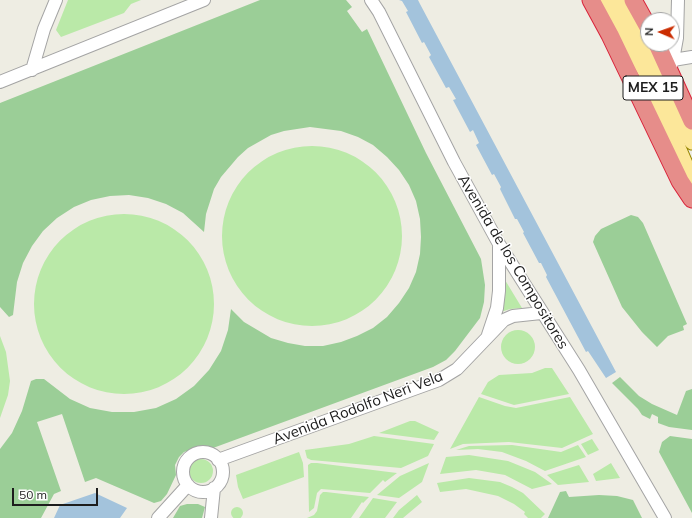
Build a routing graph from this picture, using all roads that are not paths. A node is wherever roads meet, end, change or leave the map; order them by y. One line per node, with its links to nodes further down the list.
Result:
1 (56, 0): 14 (street)
2 (204, 0): 14 (street)
3 (371, 0): 21 (street, Avenida de los Compositores)
4 (590, 0): 20 (highway)
5 (605, 0): 19 (main road, MEX 15)
6 (621, 0): 18 (main road, MEX 15)
7 (633, 0): 11 (highway)
8 (639, 0): 10 (highway)
9 (678, 0): 12 (street)
10 (646, 12)
11 (640, 13)
12 (665, 55): 13 (street); 16 (highway); 17 (highway)
13 (692, 58)
14 (32, 70): 15 (street)
15 (0, 82)
16 (692, 105)
17 (692, 121)
18 (692, 142)
19 (692, 180)
20 (692, 199)
21 (499, 244): 22 (street, Avenida de los Compositores); 23 (street, Avenida Rodolfo Neri Vela)
22 (541, 313): 23 (street, Avenida Rodolfo Neri Vela); 29 (street, Avenida de los Compositores)
23 (487, 338): 24 (street, Avenida Rodolfo Neri Vela)
24 (218, 460): 25 (street); 26 (street)
25 (188, 485): 26 (street); 27 (street)
26 (214, 488): 28 (street)
27 (158, 518)
28 (211, 518)
29 (665, 518)

